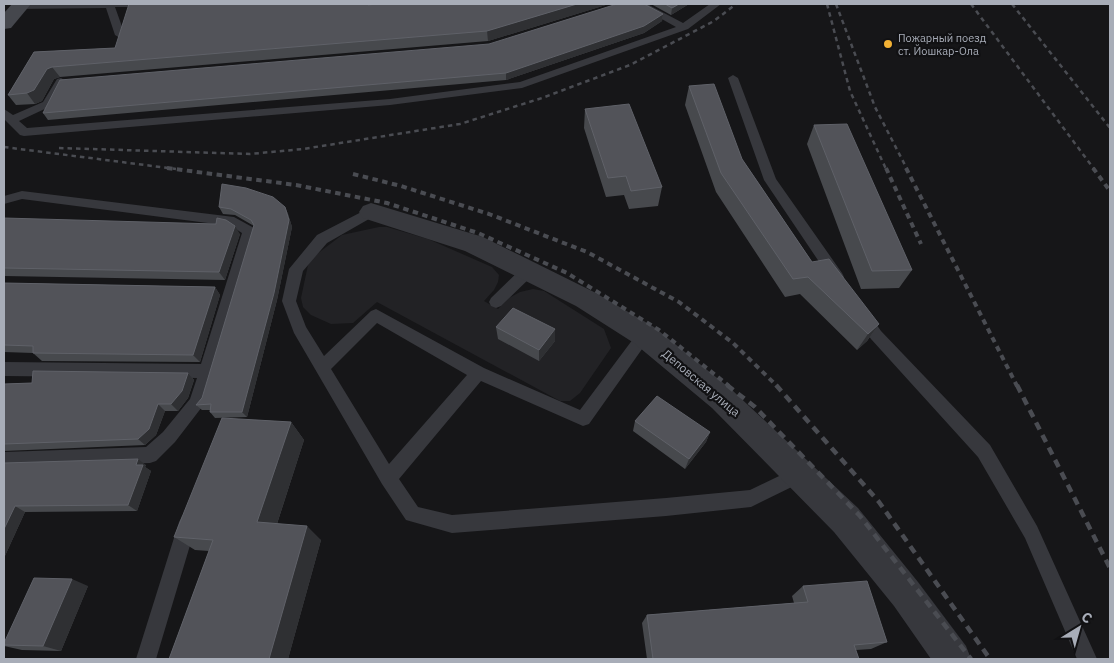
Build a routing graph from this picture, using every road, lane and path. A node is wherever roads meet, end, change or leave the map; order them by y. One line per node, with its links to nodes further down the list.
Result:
1 (129, 4): 5 (lane)
2 (640, 4): 7 (lane)
3 (716, 4): 7 (lane)
4 (20, 6): 5 (lane); 6 (street)
5 (110, 6): 8 (lane)
6 (4, 24)
7 (684, 28): 11 (lane)
8 (120, 35)
9 (733, 78): 15 (lane)
10 (70, 81): 11 (lane)
11 (7, 116)
12 (4, 200): 21 (lane)
13 (371, 212): 14 (street, Деповская улица); 19 (lane)
14 (529, 270): 16 (lane); 18 (street, Деповская улица)
15 (843, 286)
16 (496, 302)
17 (854, 302): 29 (lane)
18 (644, 335): 22 (lane); 24 (street, Деповская улица)
19 (322, 368): 22 (lane); 25 (lane)
20 (4, 369): 21 (lane)
21 (206, 371): 23 (lane)
22 (478, 373): 25 (lane)
23 (4, 460)
24 (800, 474): 25 (lane); 28 (street, Деповская улица)
25 (388, 478)
26 (194, 502): 27 (lane)
27 (146, 659)
28 (952, 659)
29 (1088, 659)

